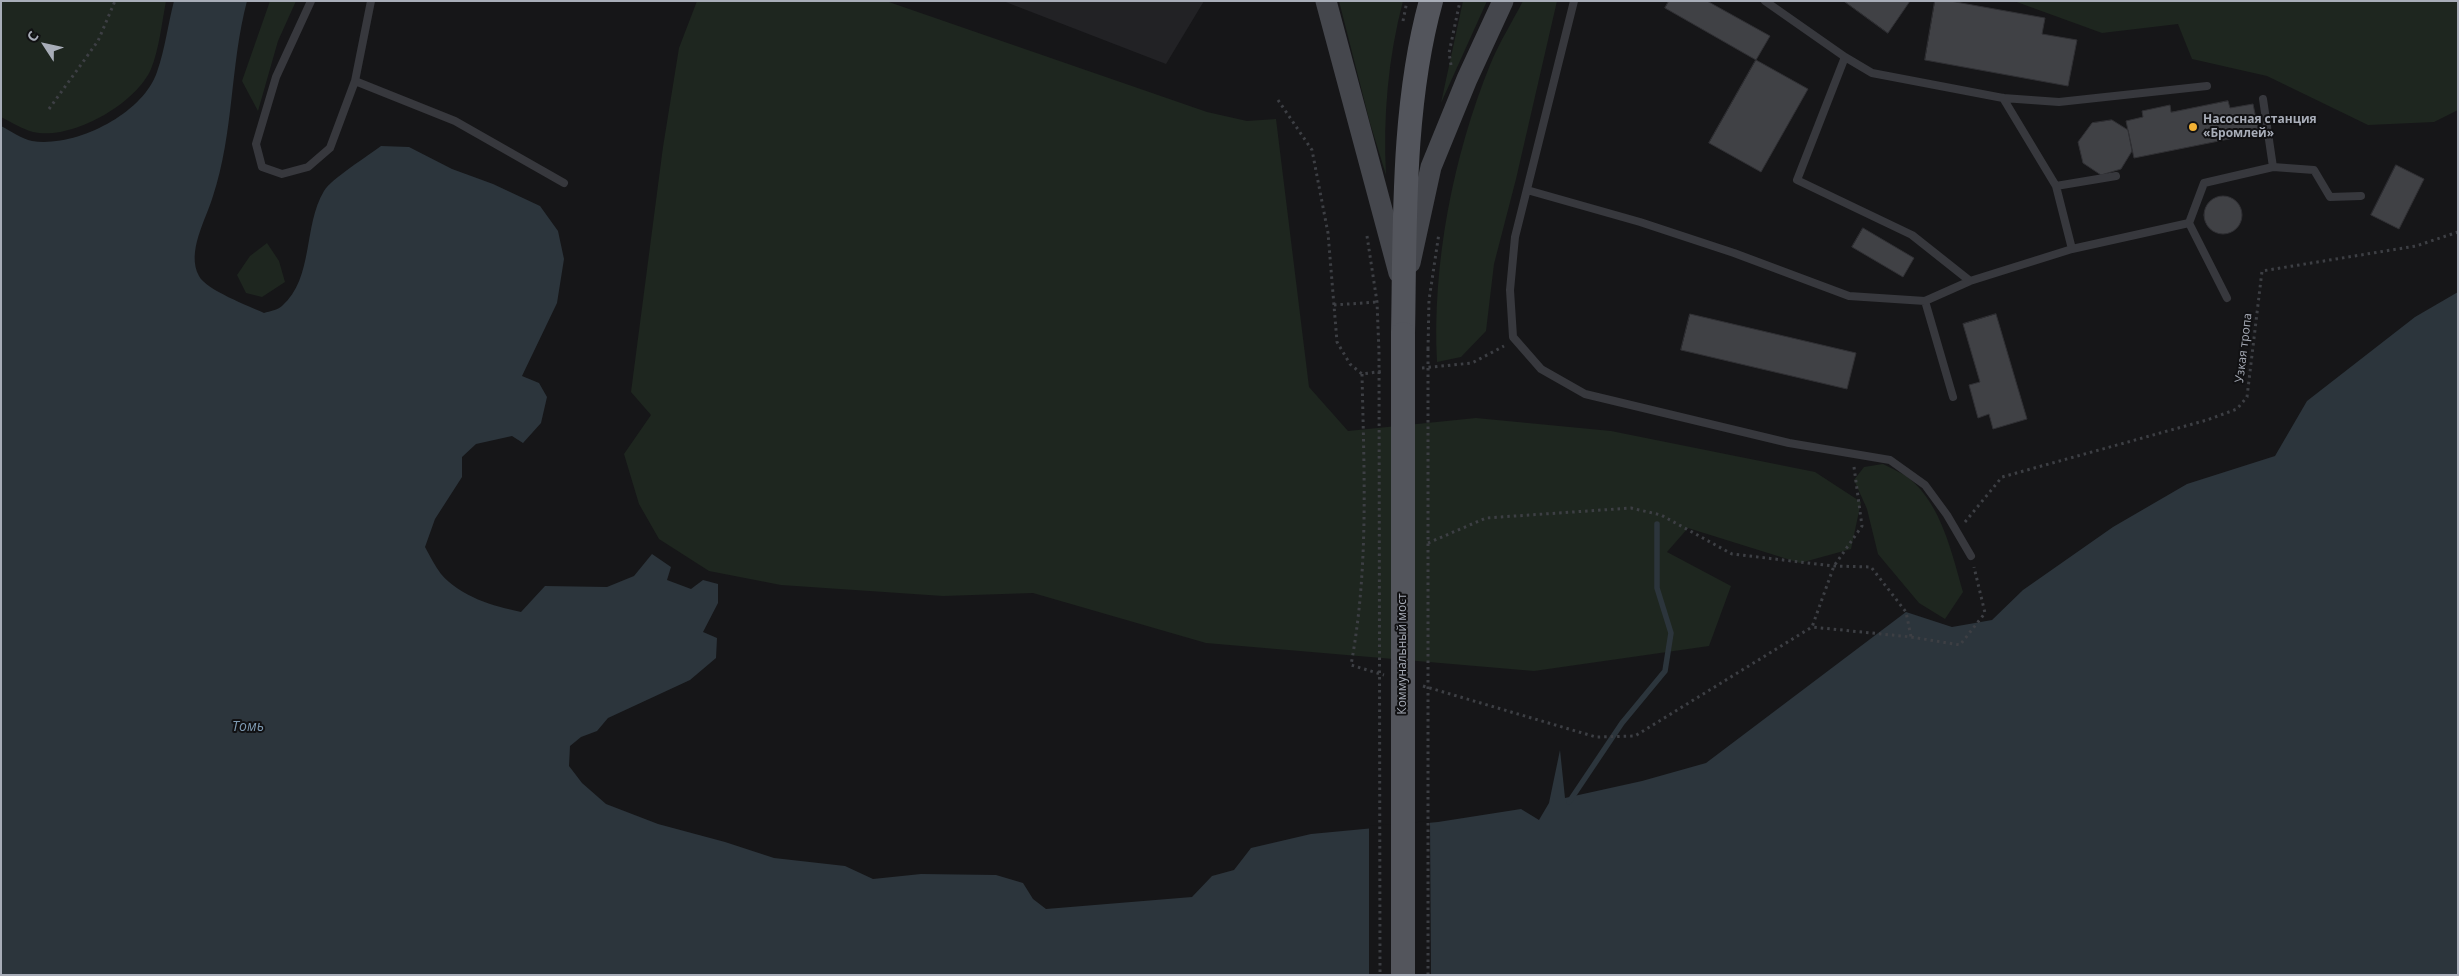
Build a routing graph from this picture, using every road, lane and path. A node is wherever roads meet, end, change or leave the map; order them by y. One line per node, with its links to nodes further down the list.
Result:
1 (115, 1): 15 (path)
2 (311, 1): 10 (lane)
3 (371, 1): 10 (lane)
4 (1326, 1): 26 (main road)
5 (1432, 1): 26 (main road, Коммунальный мост)
6 (1503, 1): 26 (main road)
7 (1574, 1): 20 (lane)
8 (1765, 1): 9 (lane)
9 (1845, 58): 12 (lane); 25 (lane)
10 (354, 81): 18 (lane)
11 (2207, 86): 12 (lane)
12 (2003, 98): 19 (lane)
13 (2263, 99): 16 (lane)
14 (1278, 100): 30 (path)
15 (49, 109)
16 (2273, 167): 21 (lane); 22 (lane)
17 (2116, 176): 19 (lane)
18 (564, 183)
19 (2056, 186): 24 (lane)
20 (1527, 190): 28 (lane); 31 (lane)
21 (2360, 196)
22 (2189, 223): 24 (lane); 27 (lane)
23 (2458, 232): 39 (path, Узкая тропа)
24 (2072, 248): 25 (lane)
25 (1970, 281): 28 (lane)
26 (1404, 292): 48 (main road, Коммунальный мост, bridge)
27 (2227, 298)
28 (1925, 301): 37 (lane)
29 (1377, 302): 30 (path)
30 (1334, 305): 36 (path)
31 (1516, 340): 34 (path); 38 (lane)
32 (1428, 349): 40 (path, Коммунальный мост, bridge)
33 (1379, 352): 47 (path, Коммунальный мост, bridge)
34 (1417, 368)
35 (1390, 371): 36 (path)
36 (1362, 374): 45 (path)
37 (1953, 397)
38 (1852, 454): 39 (lane); 42 (path)
39 (1957, 532): 41 (lane)
40 (1428, 543): 42 (path); 49 (path, Коммунальный мост, bridge)
41 (1971, 556): 44 (path)
42 (1834, 566): 43 (path); 44 (path)
43 (1812, 627): 44 (path); 46 (path)
44 (1911, 637)
45 (1388, 676)
46 (1417, 684)
47 (1380, 975)
48 (1403, 975)
49 (1428, 975)

